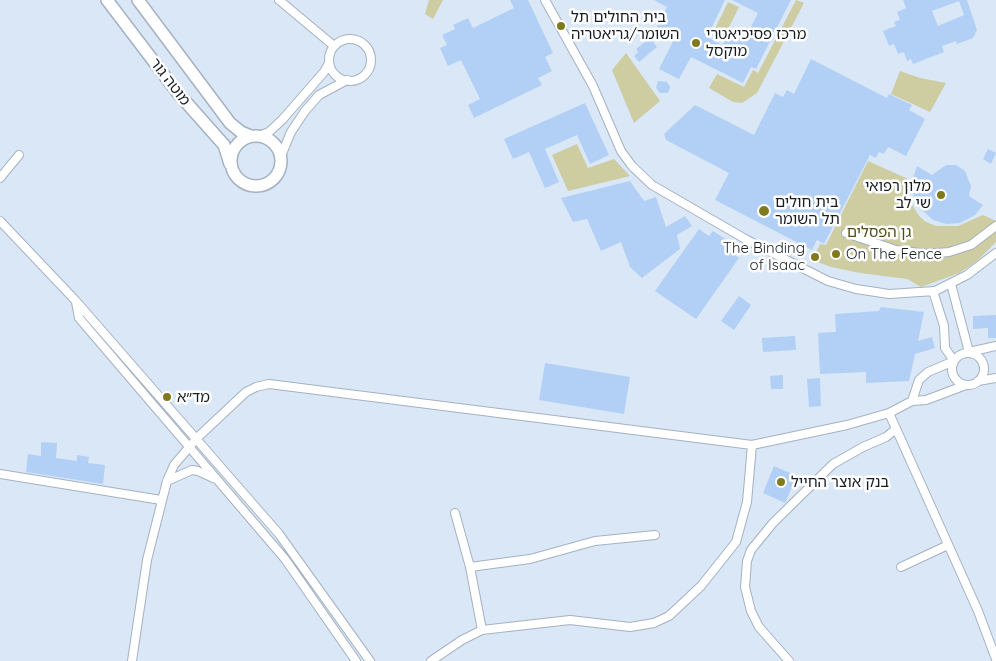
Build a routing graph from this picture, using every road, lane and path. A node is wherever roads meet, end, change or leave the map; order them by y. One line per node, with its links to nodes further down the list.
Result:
1 (107, 0): 11 (street, מוטה גור)
2 (138, 0): 8 (street, מוטה גור)
3 (280, 0): 5 (street)
4 (546, 0): 18 (street)
5 (334, 46): 6 (street); 7 (street)
6 (329, 63): 7 (street); 8 (street)
7 (347, 80): 10 (street)
8 (255, 136): 10 (street, מוטה גור); 11 (street)
9 (19, 155): 12 (street)
10 (281, 156): 11 (street, מוטה גור)
11 (230, 164)
12 (0, 178)
13 (0, 221): 19 (street)
14 (996, 226): 15 (street)
15 (846, 233)
16 (996, 253): 17 (street)
17 (951, 284): 18 (street); 21 (street)
18 (933, 291): 22 (street)
19 (75, 300): 29 (street); 31 (street)
20 (996, 346): 21 (street)
21 (969, 352): 22 (street); 24 (street)
22 (954, 361): 25 (street); 26 (street)
23 (996, 378): 24 (street)
24 (978, 381): 25 (street)
25 (966, 384): 26 (street)
26 (912, 401): 27 (street)
27 (889, 413): 28 (street); 30 (street)
28 (896, 429): 38 (street); 47 (street)
29 (197, 438): 30 (street); 31 (street); 45 (street)
30 (752, 445): 41 (street)
31 (189, 447): 33 (street); 34 (street)
32 (0, 474): 35 (street)
33 (218, 480): 34 (street); 44 (street)
34 (167, 481): 35 (street)
35 (161, 500): 43 (street)
36 (455, 513): 39 (street)
37 (655, 535): 39 (street)
38 (948, 545): 40 (street); 42 (street)
39 (470, 567): 41 (street)
40 (901, 567)
41 (482, 630): 46 (street)
42 (996, 658)
43 (132, 661)
44 (356, 661)
45 (370, 661)
46 (431, 661)
47 (789, 661)

